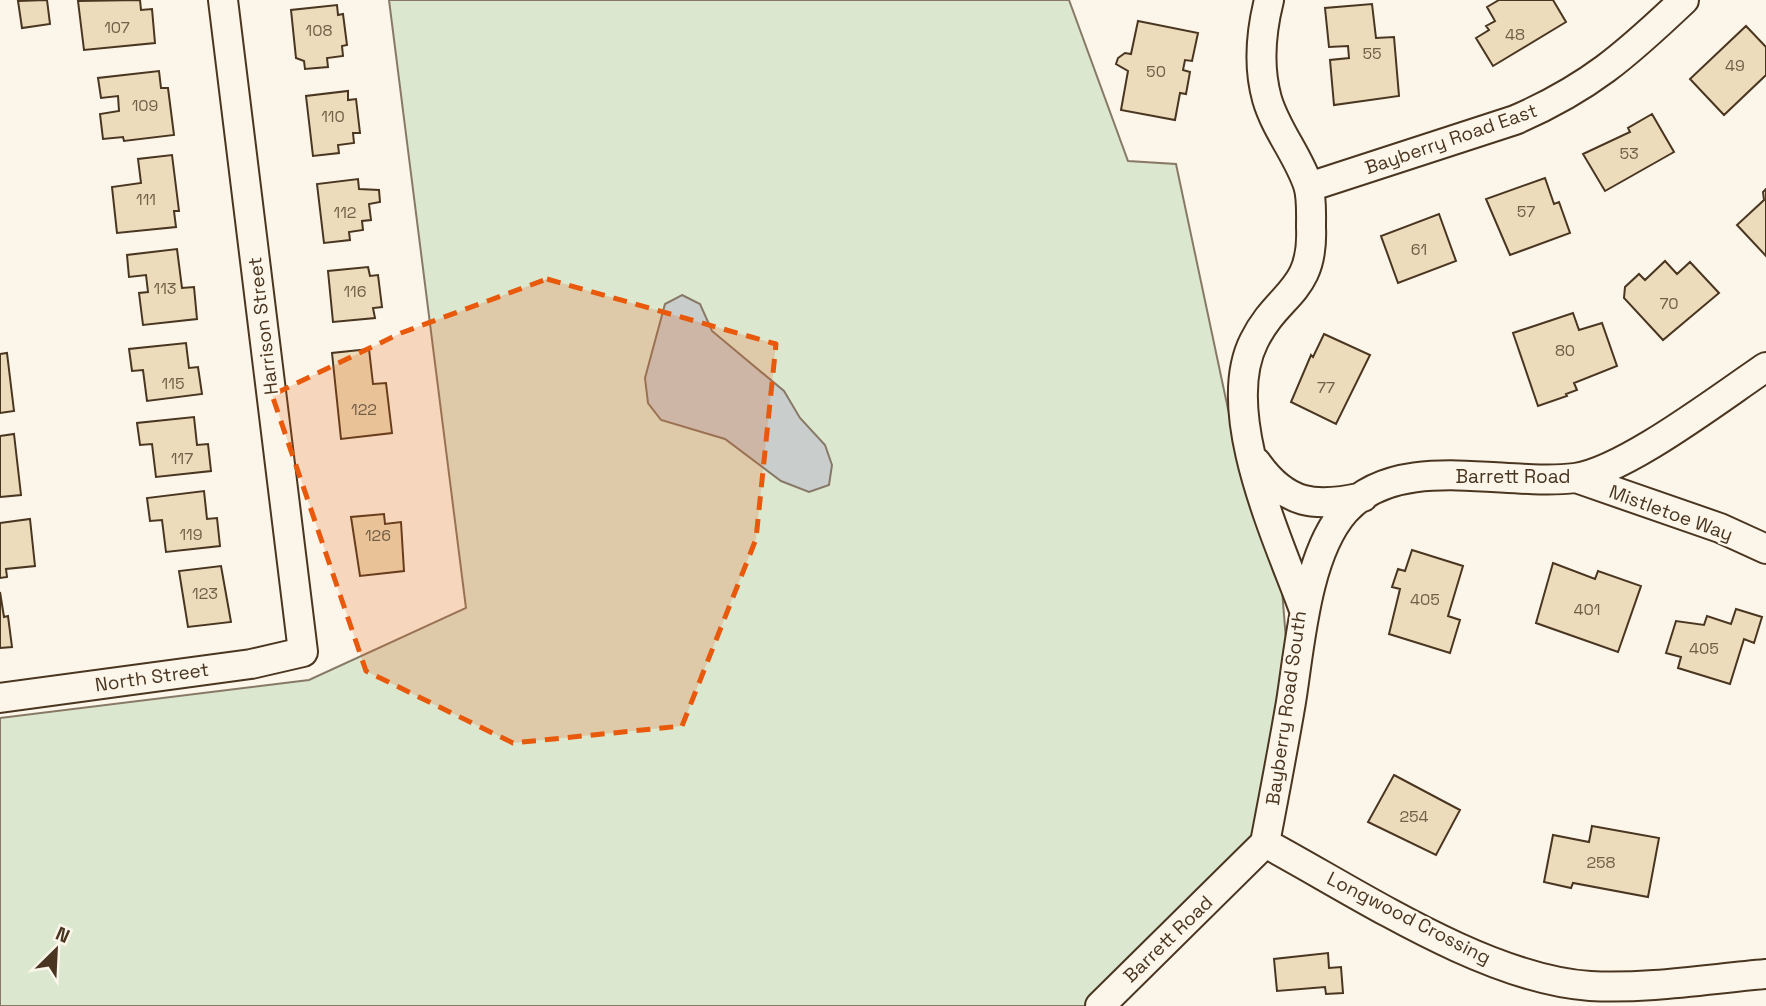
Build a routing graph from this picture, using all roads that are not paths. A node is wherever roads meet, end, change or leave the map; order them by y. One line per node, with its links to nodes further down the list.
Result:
1 (223, 0): 11 (street, Harrison Street)
2 (1269, 0): 4 (street)
3 (1684, 0): 4 (street, Bayberry Road East)
4 (1309, 187): 6 (street, Bayberry Road South)
5 (1766, 367): 7 (street, Barrett Road)
6 (1252, 456): 8 (street, Bayberry Road South); 10 (street, Bayberry Road South)
7 (1576, 478): 8 (street, Barrett Road); 9 (street, Mistletoe Way)
8 (1363, 497): 10 (street, Barrett Road)
9 (1766, 549)
10 (1304, 610): 13 (street, Bayberry Road South)
11 (303, 652): 12 (street, North Street)
12 (0, 698)
13 (1265, 842): 14 (street, Longwood Crossing); 15 (street, Barrett Road)
14 (1766, 974)
15 (1100, 1006)

